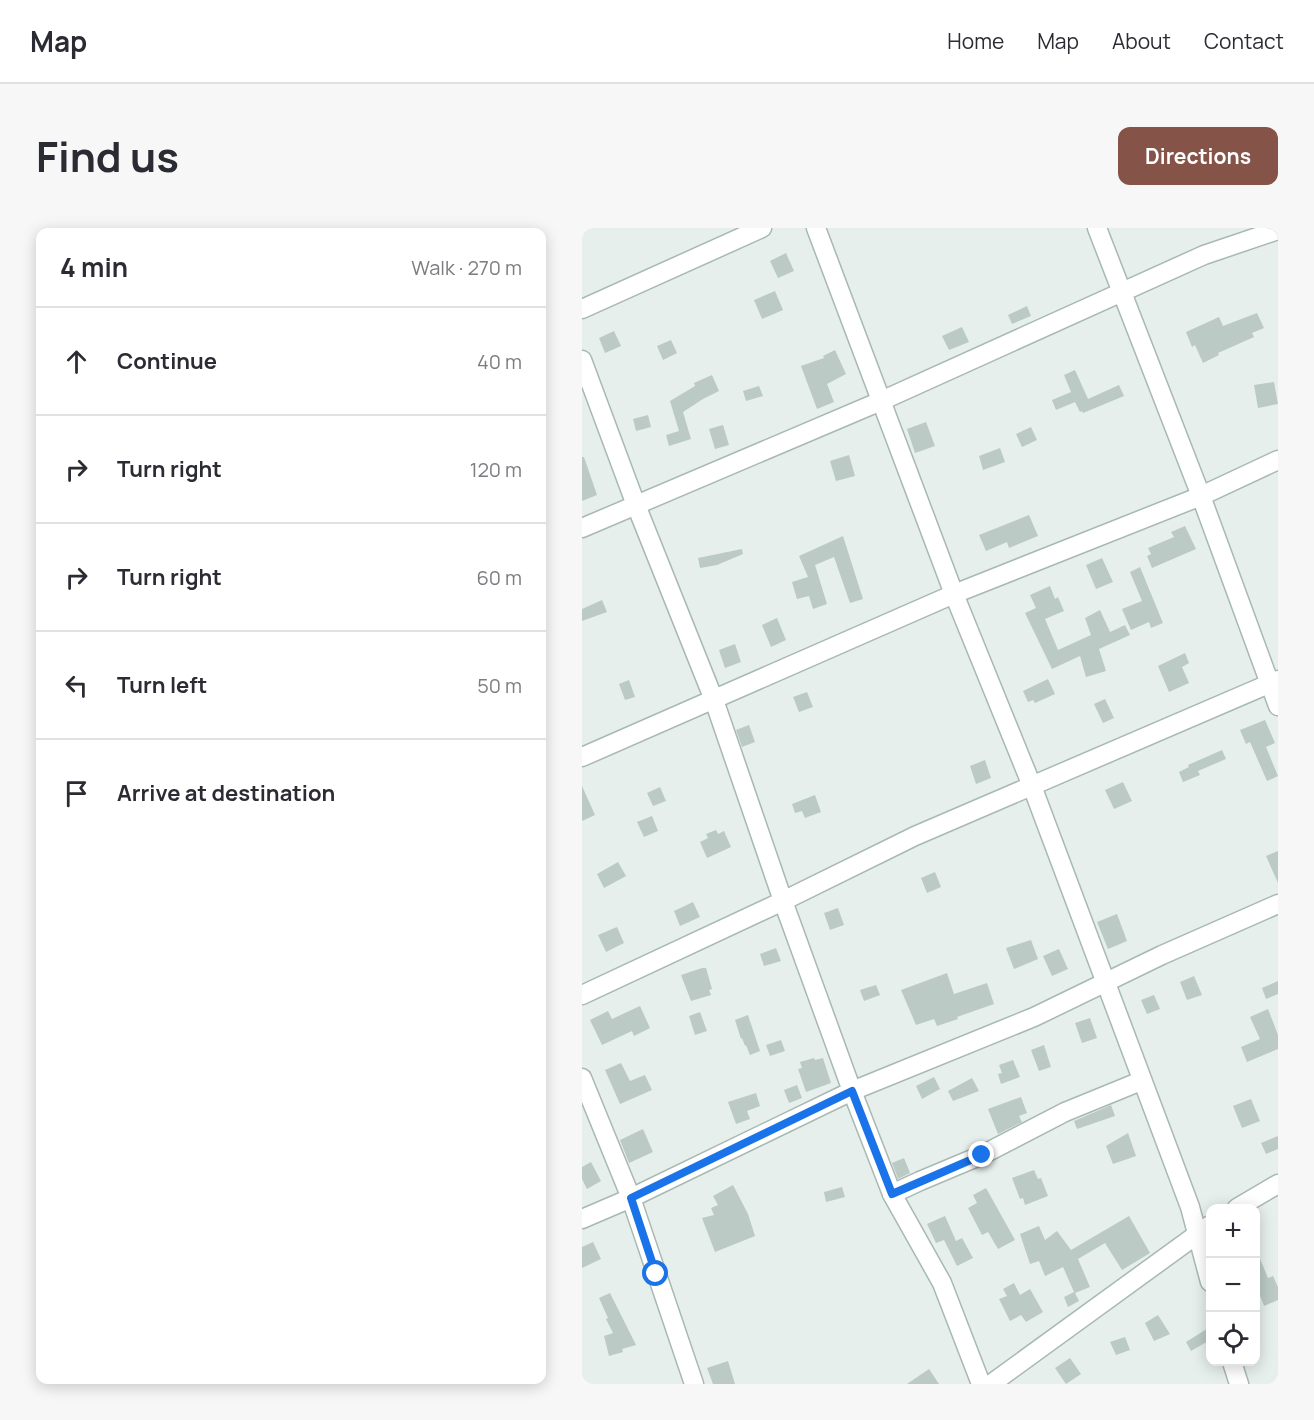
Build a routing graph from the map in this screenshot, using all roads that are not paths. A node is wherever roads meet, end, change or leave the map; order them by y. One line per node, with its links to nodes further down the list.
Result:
1 (762, 228): 6 (street)
2 (816, 228): 8 (street)
3 (1097, 228): 5 (street)
4 (1278, 230): 5 (street)
5 (1123, 292): 8 (street); 10 (street)
6 (582, 309)
7 (582, 360): 11 (street)
8 (881, 401): 11 (street); 13 (street)
9 (1278, 460): 10 (street)
10 (1201, 495): 13 (street); 14 (street)
11 (636, 505): 12 (street); 15 (street)
12 (582, 528)
13 (954, 594): 15 (street); 18 (street)
14 (1274, 682): 16 (street); 18 (street)
15 (714, 700): 17 (street); 19 (street)
16 (1278, 706)
17 (582, 757)
18 (1032, 786): 19 (street); 21 (street)
19 (783, 901): 22 (street); 25 (street)
20 (1278, 904): 21 (street)
21 (1106, 984): 24 (street); 25 (street)
22 (582, 995)
23 (582, 1078): 28 (street)
24 (1141, 1081): 27 (street); 31 (street)
25 (852, 1091): 27 (street); 28 (street)
26 (1278, 1184): 29 (street)
27 (892, 1194): 35 (street)
28 (631, 1198): 30 (street); 34 (street)
29 (1245, 1204)
30 (582, 1219)
31 (1204, 1229): 32 (street); 36 (street)
32 (1207, 1258)
33 (1233, 1366): 37 (street)
34 (694, 1384)
35 (981, 1384)
36 (991, 1384)
37 (1239, 1384)

